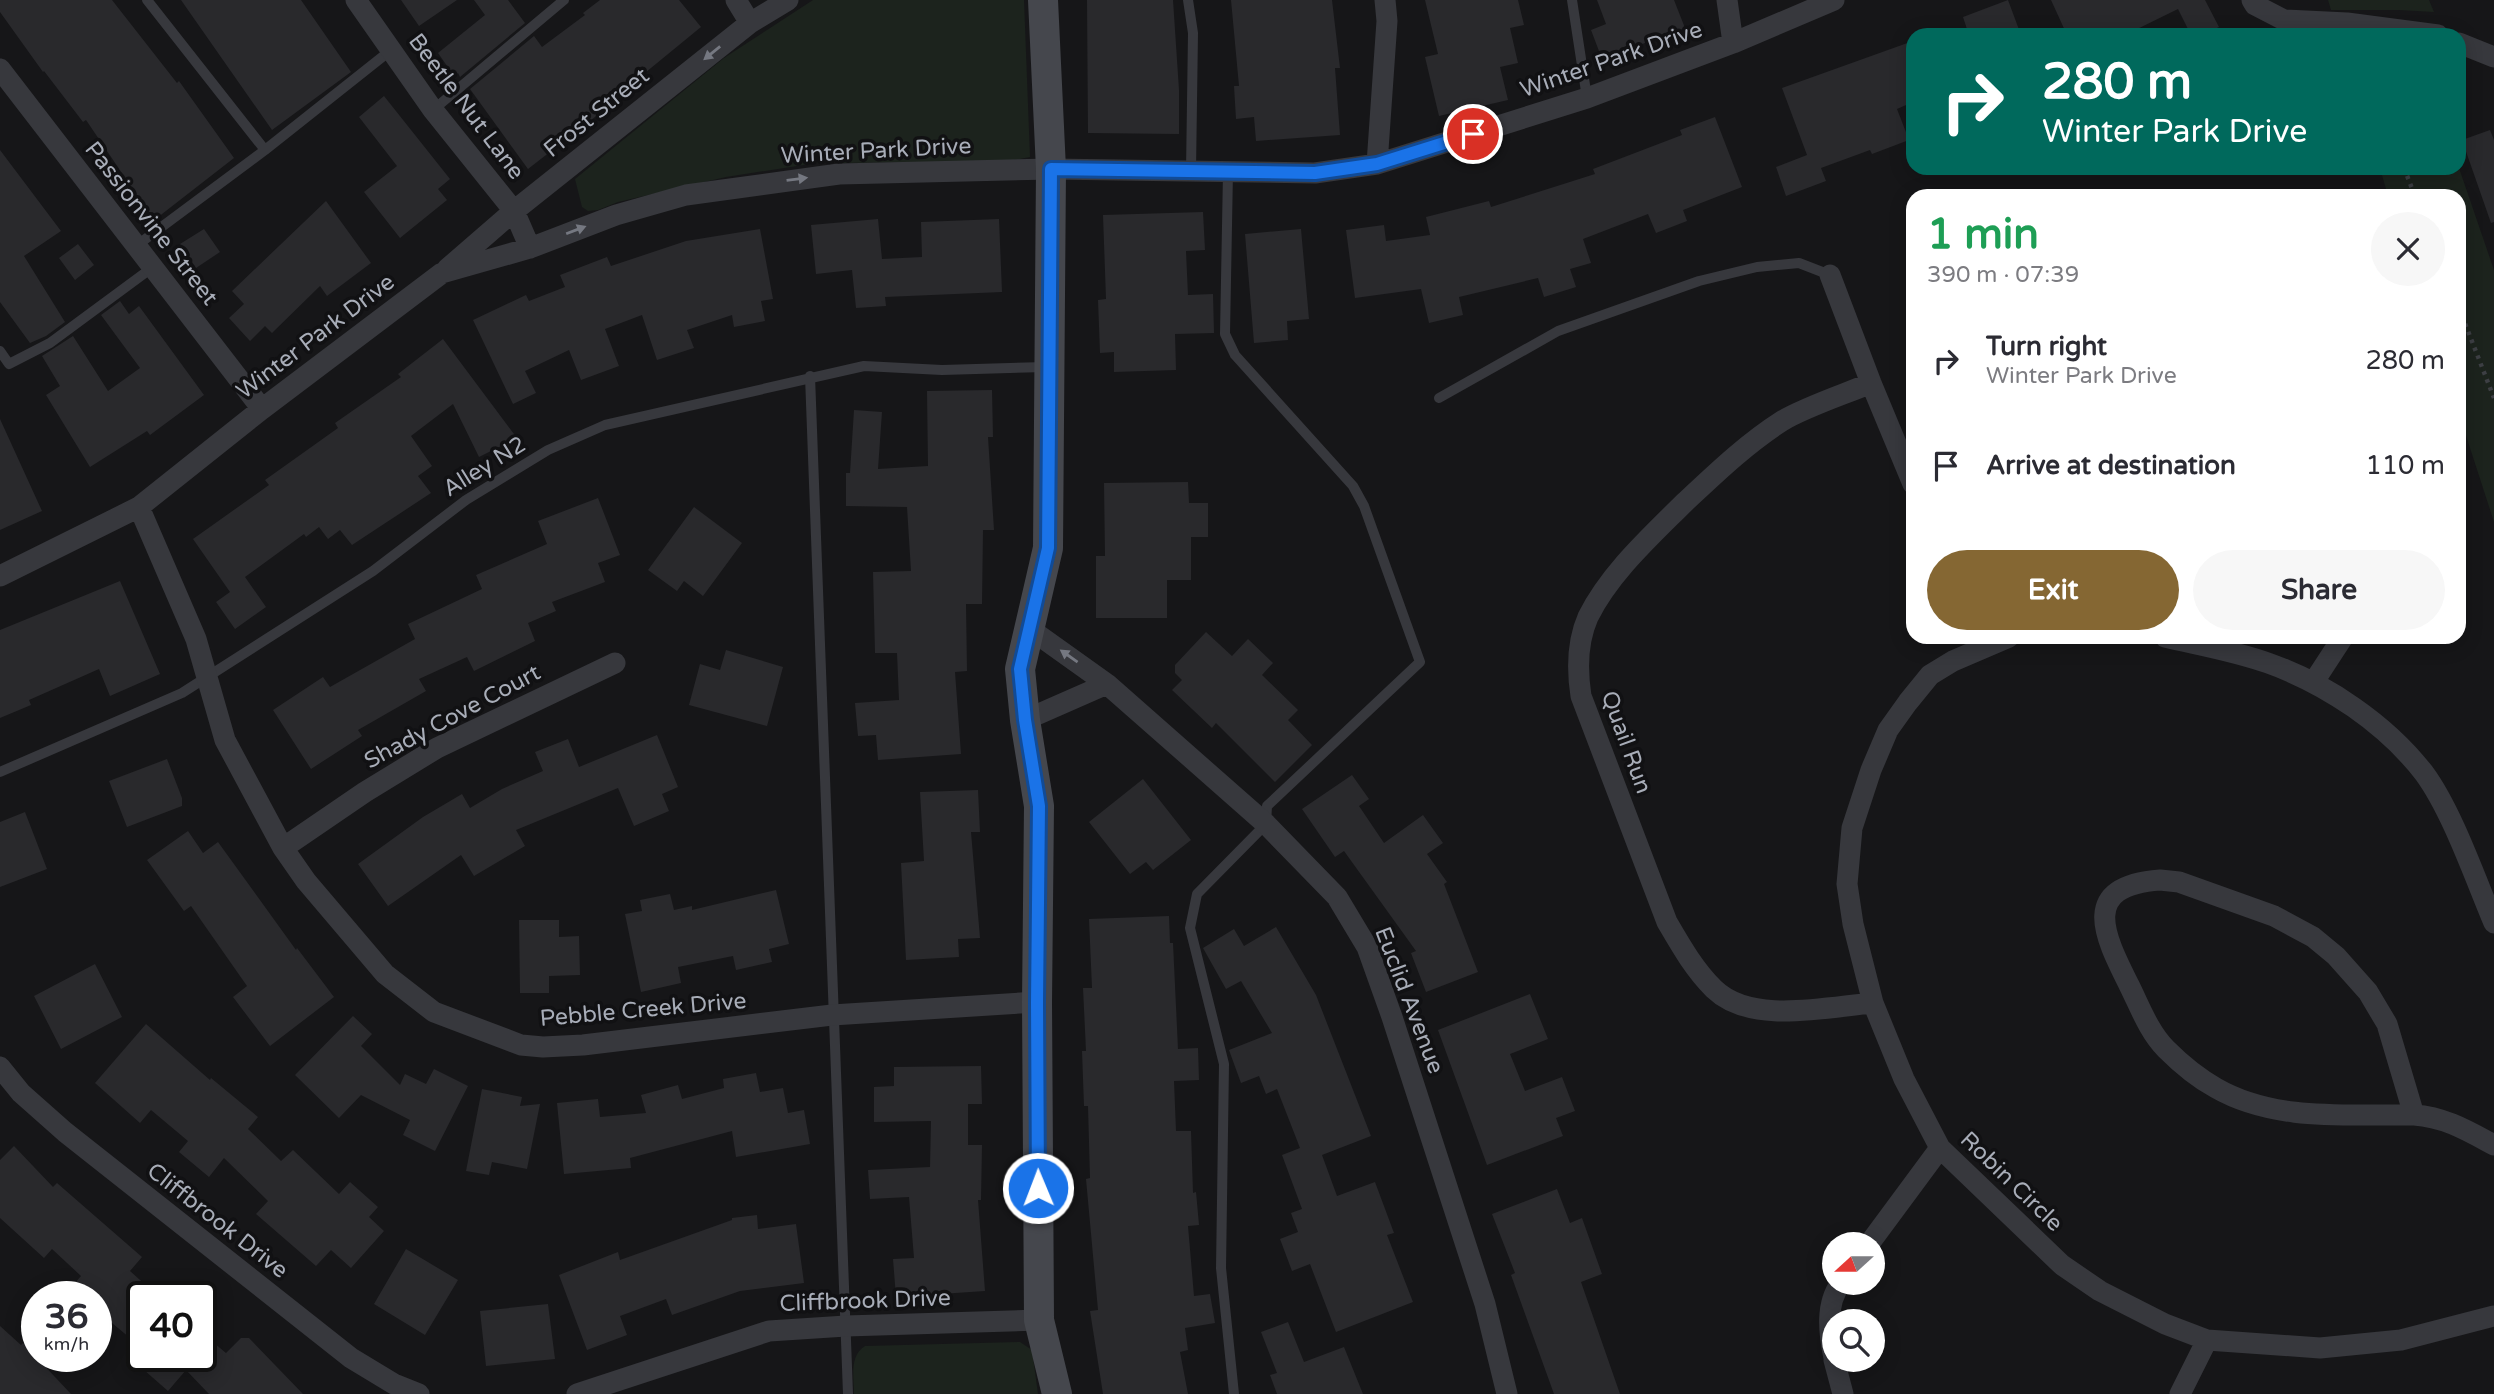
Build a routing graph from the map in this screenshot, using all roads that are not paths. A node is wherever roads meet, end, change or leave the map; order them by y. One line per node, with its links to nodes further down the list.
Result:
1 (147, 0): 22 (lane)
2 (356, 0): 17 (street, Beetle Nut Lane)
3 (564, 0): 21 (lane)
4 (736, 0): 13 (street)
5 (788, 0): 13 (street, Frost Street)
6 (1043, 0): 24 (street)
7 (1188, 0): 25 (lane)
8 (1385, 0): 23 (street)
9 (1572, 0): 20 (lane)
10 (1727, 0): 15 (street)
11 (1834, 0): 15 (street, Winter Park Drive)
12 (2252, 0): 14 (street)
13 (750, 23): 27 (street, Frost Street, one-way to 27)
14 (2385, 28)
15 (1733, 43): 20 (street, Winter Park Drive)
16 (2466, 46): 18 (street)
17 (391, 50): 21 (street, Beetle Nut Lane); 22 (lane)
18 (2494, 57)
19 (0, 69): 28 (street, Passionvine Street)
20 (1587, 97): 23 (street, Winter Park Drive)
21 (433, 110): 27 (street, Beetle Nut Lane)
22 (265, 150): 28 (lane)
23 (1377, 164): 26 (street, Winter Park Drive)
24 (1051, 169): 25 (street, Winter Park Drive); 29 (street, Winter Park Drive, one-way to 24); 34 (street)
25 (1191, 171): 26 (street, Winter Park Drive)
26 (1228, 172): 52 (lane)
27 (514, 211): 29 (street, Beetle Nut Lane); 31 (street, Frost Street)
28 (136, 246): 30 (street, Passionvine Street)
29 (530, 248): 31 (street, Winter Park Drive)
30 (153, 267): 33 (lane); 38 (street, Passionvine Street)
31 (442, 274): 38 (street, Winter Park Drive)
32 (1830, 275): 36 (street); 37 (lane)
33 (0, 351)
34 (1050, 367): 35 (lane, Alley N2); 42 (street)
35 (810, 376): 47 (lane, Alley N2); 57 (lane)
36 (1871, 383): 39 (street); 56 (street, Quail Run)
37 (1439, 398)
38 (262, 409): 40 (street, Winter Park Drive)
39 (1906, 467)
40 (139, 508): 41 (street, Winter Park Drive); 47 (street, Pebble Creek Drive)
41 (0, 576)
42 (1030, 629): 49 (street, Euclid Avenue, one-way to 42); 50 (street)
43 (1976, 644): 56 (street, Robin Circle)
44 (2193, 644): 48 (street)
45 (2338, 644): 48 (street)
46 (615, 663): 53 (street, Shady Cove Court)
47 (206, 677): 51 (lane, Alley N2); 53 (street, Pebble Creek Drive)
48 (2313, 683): 54 (street)
49 (1108, 684): 50 (street); 52 (street, Euclid Avenue)
50 (1025, 720): 55 (street)
51 (0, 772)
52 (1266, 824): 72 (lane); 73 (street, Euclid Avenue)
53 (283, 848): 57 (street, Pebble Creek Drive)
54 (2494, 923)
55 (1037, 1002): 57 (street, Pebble Creek Drive); 64 (street)
56 (1872, 1003): 61 (street, Robin Circle)
57 (832, 1015): 65 (lane)
58 (0, 1067): 68 (street, Cliffbrook Drive)
59 (2414, 1115): 59 (street); 60 (street)
60 (2494, 1146)
61 (1940, 1148): 62 (street); 66 (street, Robin Circle)
62 (1878, 1232)
63 (2494, 1316): 66 (street, Robin Circle)
64 (1039, 1320): 65 (street, Cliffbrook Drive); 71 (street)
65 (846, 1326): 69 (street, Cliffbrook Drive); 70 (lane)
66 (2207, 1340): 75 (street)
67 (1837, 1372): 74 (street)
68 (419, 1394)
69 (578, 1394)
70 (848, 1394)
71 (1057, 1394)
72 (1234, 1394)
73 (1507, 1394)
74 (1843, 1394)
75 (2180, 1394)

